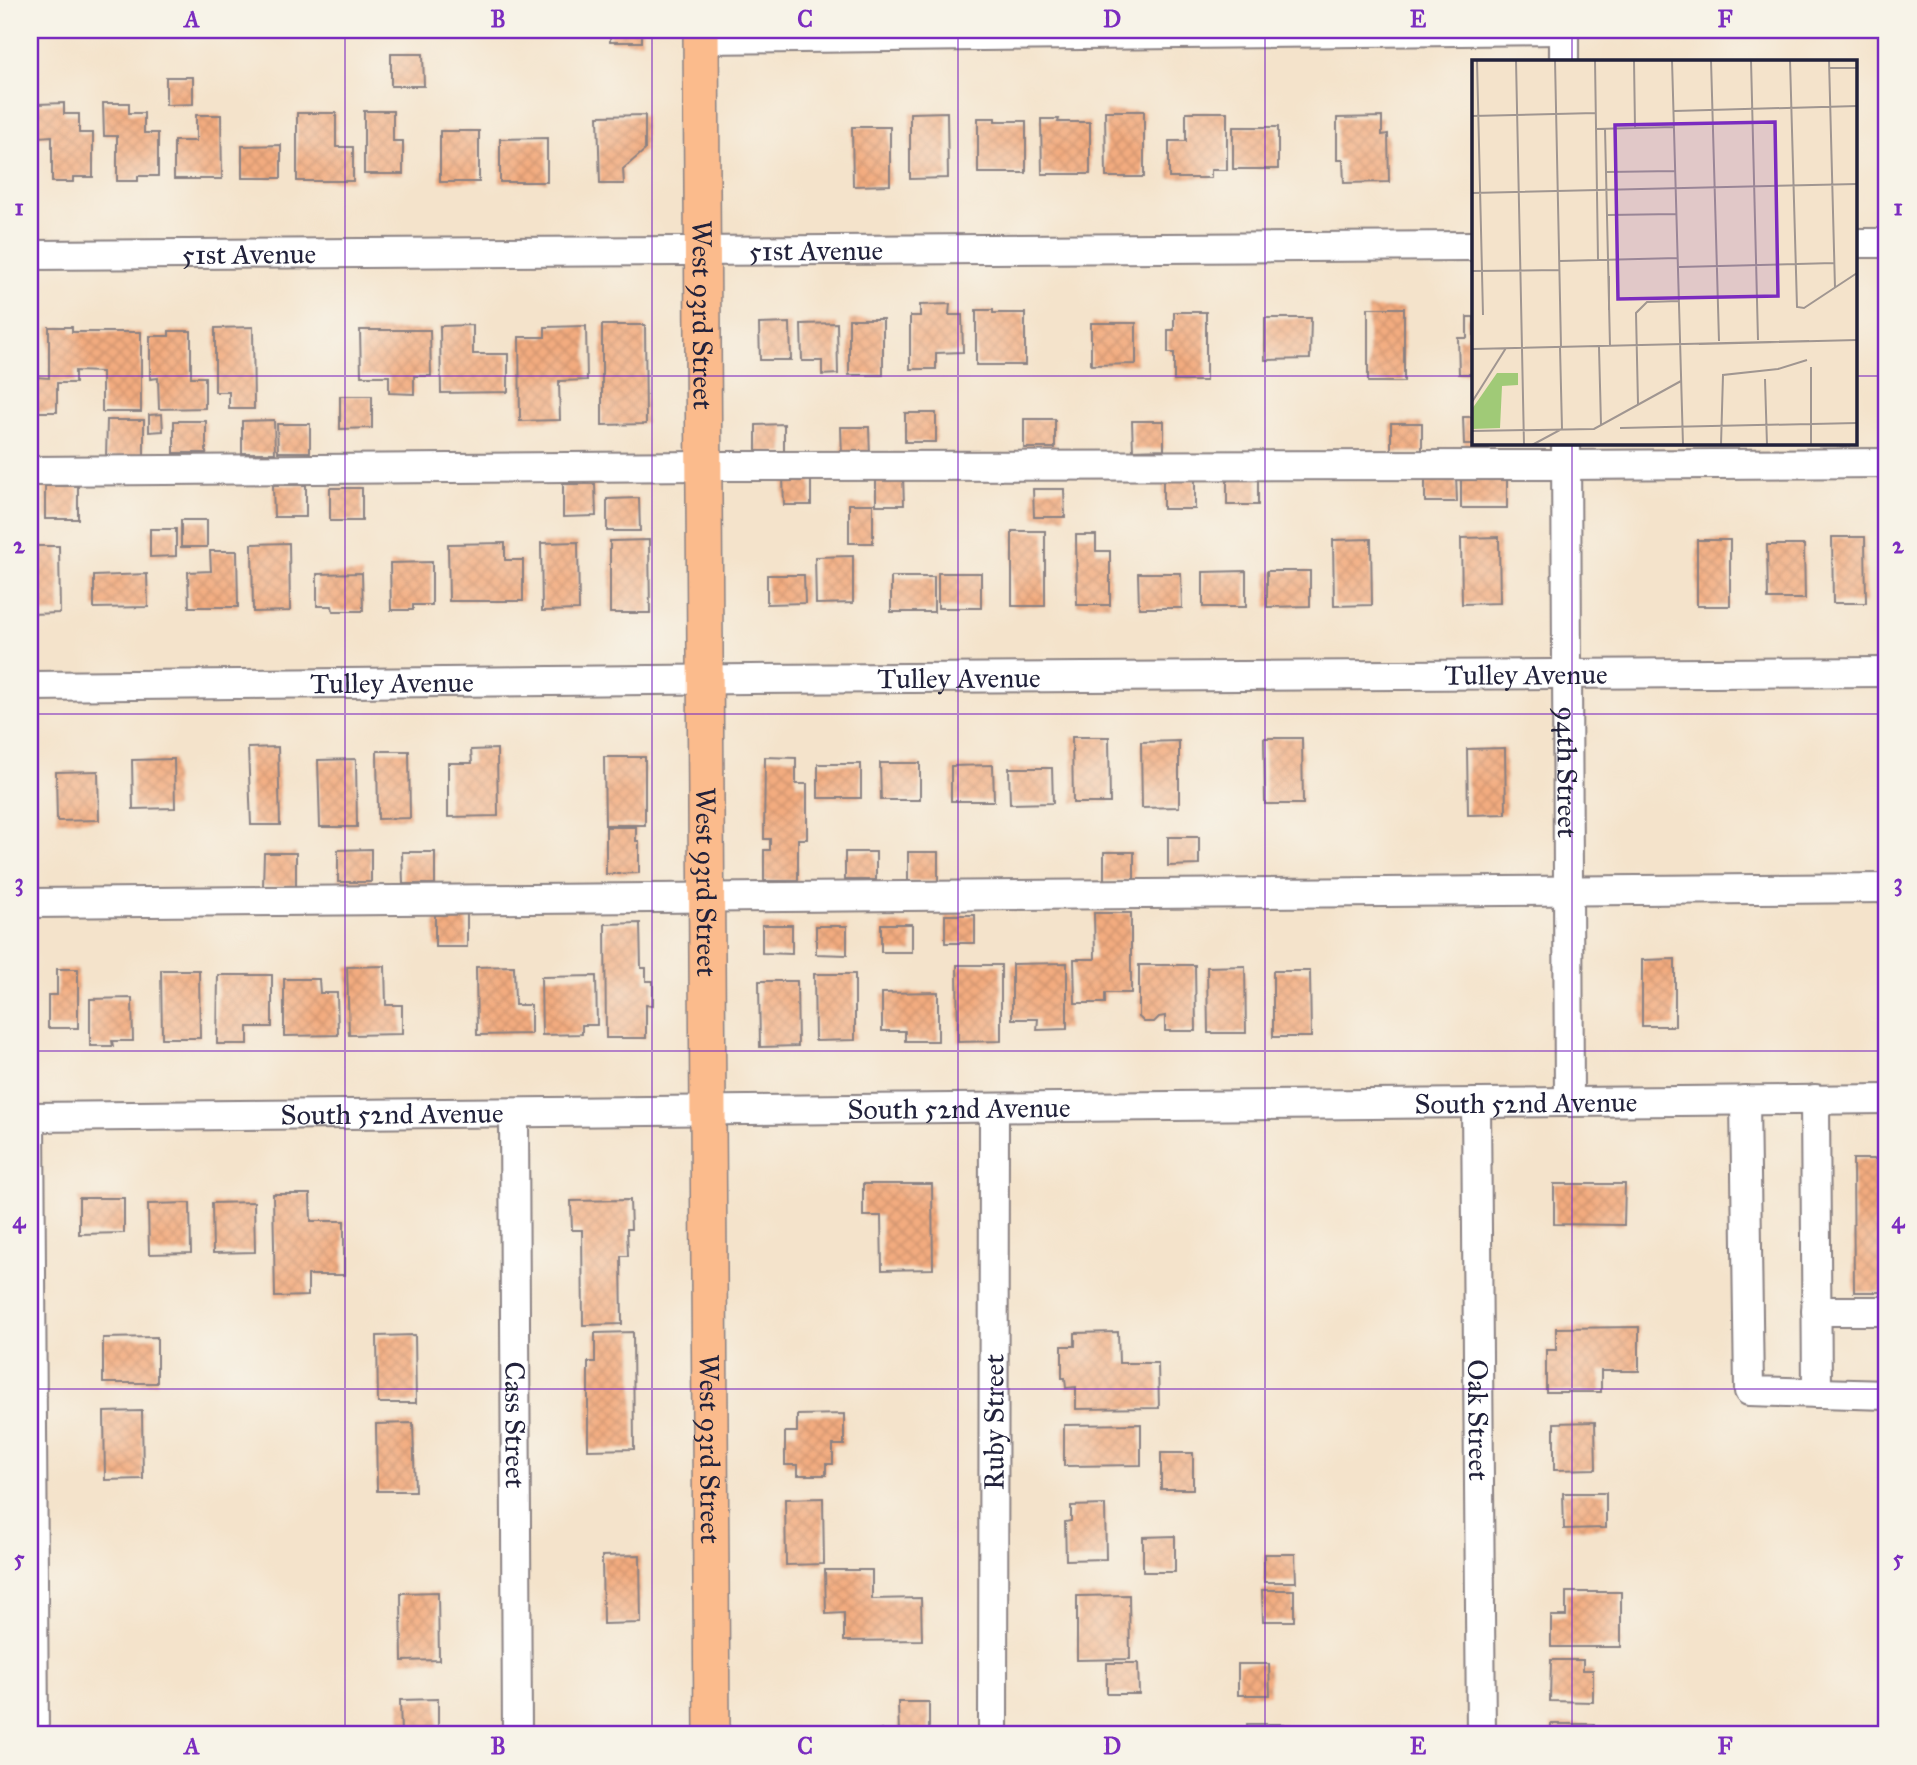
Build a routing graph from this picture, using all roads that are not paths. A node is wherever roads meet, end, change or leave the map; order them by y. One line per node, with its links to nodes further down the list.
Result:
1 (1562, 30): 2 (street); 3 (street)
2 (701, 34): 7 (main road, West 93rd Street)
3 (1564, 60)
4 (1857, 243): 5 (street)
5 (1887, 243)
6 (1472, 246): 7 (street, 51st Avenue)
7 (702, 251): 8 (street, 51st Avenue); 11 (main road, West 93rd Street)
8 (30, 255)
9 (1566, 454): 10 (street); 11 (street); 14 (street, 94th Street)
10 (1887, 463)
11 (704, 466): 12 (street); 15 (main road, West 93rd Street)
12 (30, 471)
13 (1887, 673): 14 (street, Tulley Avenue)
14 (1566, 674): 15 (street, Tulley Avenue); 18 (street, 94th Street)
15 (705, 679): 16 (street, Tulley Avenue); 19 (main road, West 93rd Street)
16 (30, 686)
17 (1887, 888): 18 (street)
18 (1568, 891): 19 (street); 24 (street, 94th Street)
19 (706, 897): 20 (street); 27 (main road, West 93rd Street)
20 (30, 903)
21 (1815, 1099): 22 (street, South 52nd Avenue); 23 (street, South 52nd Avenue); 30 (street)
22 (1887, 1099)
23 (1745, 1100): 24 (street, South 52nd Avenue); 32 (street)
24 (1569, 1102): 25 (street, South 52nd Avenue)
25 (1476, 1103): 26 (street, South 52nd Avenue); 39 (street, Oak Street)
26 (994, 1108): 27 (street, South 52nd Avenue); 38 (street, Ruby Street)
27 (708, 1111): 28 (street, South 52nd Avenue); 37 (main road, West 93rd Street)
28 (514, 1113): 29 (street, South 52nd Avenue); 36 (street, Cass Street)
29 (30, 1117): 34 (street)
30 (1816, 1311): 31 (street); 32 (street)
31 (1887, 1311)
32 (1817, 1393): 33 (street)
33 (1887, 1395)
34 (31, 1548): 35 (street)
35 (34, 1735)
36 (517, 1735)
37 (712, 1735)
38 (993, 1735)
39 (1481, 1735)

